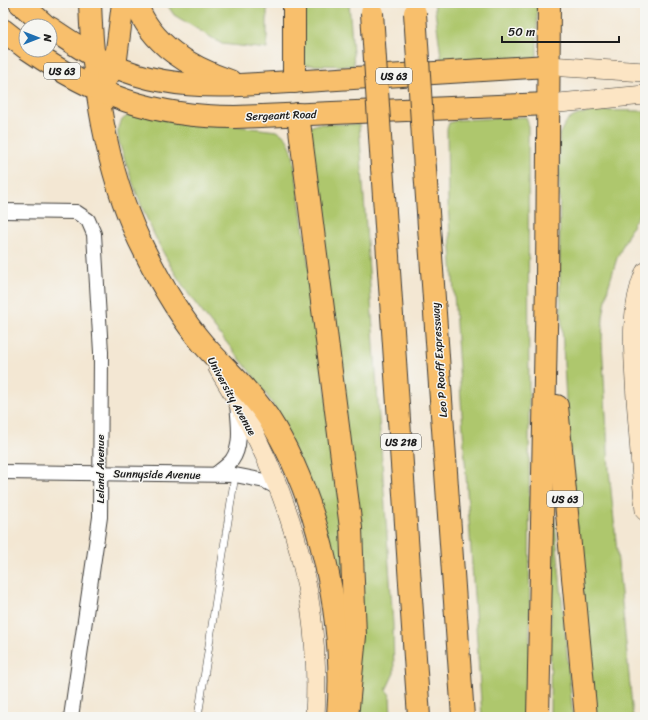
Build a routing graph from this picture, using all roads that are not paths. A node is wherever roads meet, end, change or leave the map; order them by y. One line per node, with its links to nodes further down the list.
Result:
1 (20, 3): 9 (main road)
2 (90, 3): 13 (main road, University Avenue)
3 (123, 3): 15 (main road)
4 (136, 3): 19 (main road)
5 (294, 3): 18 (main road)
6 (549, 3): 16 (main road)
7 (372, 8): 36 (main road, US 218, bridge)
8 (414, 8): 44 (main road, Leo P Rooff Expressway, bridge)
9 (37, 18)
10 (3, 30): 12 (main road)
11 (58, 33): 13 (main road, US 63)
12 (18, 42)
13 (92, 55): 15 (main road, US 63); 20 (main road, University Avenue)
14 (43, 58): 20 (main road, Sergeant Road / US 63)
15 (115, 66): 19 (main road, US 63); 20 (main road)
16 (548, 66): 17 (street); 18 (main road, US 63); 22 (main road, US 63)
17 (645, 72)
18 (294, 82): 19 (main road, US 63); 23 (main road)
19 (240, 85)
20 (97, 90): 23 (main road, Sergeant Road); 27 (main road, University Avenue)
21 (645, 95): 22 (street)
22 (548, 104): 23 (main road, Sergeant Road); 26 (main road, US 63)
23 (298, 114): 41 (main road)
24 (3, 211): 31 (street, Leland Avenue)
25 (645, 272): 29 (street)
26 (547, 281): 45 (main road); 46 (main road, US 63)
27 (203, 344): 28 (street, University Avenue); 40 (main road)
28 (237, 399): 32 (street, Sunnyside Avenue); 34 (street, University Avenue)
29 (643, 466): 35 (street)
30 (3, 472): 31 (street, Sunnyside Avenue)
31 (101, 473): 32 (street, Sunnyside Avenue); 37 (street, Leland Avenue)
32 (216, 474): 33 (street, Sunnyside Avenue)
33 (236, 475): 34 (street, Sunnyside Avenue); 38 (lane)
34 (280, 489): 39 (street, University Avenue)
35 (645, 511)
36 (414, 630): 42 (main road); 43 (main road, US 218)
37 (71, 717)
38 (198, 717)
39 (315, 717)
40 (338, 717)
41 (347, 717)
42 (404, 717)
43 (420, 717)
44 (463, 717)
45 (538, 717)
46 (586, 717)

